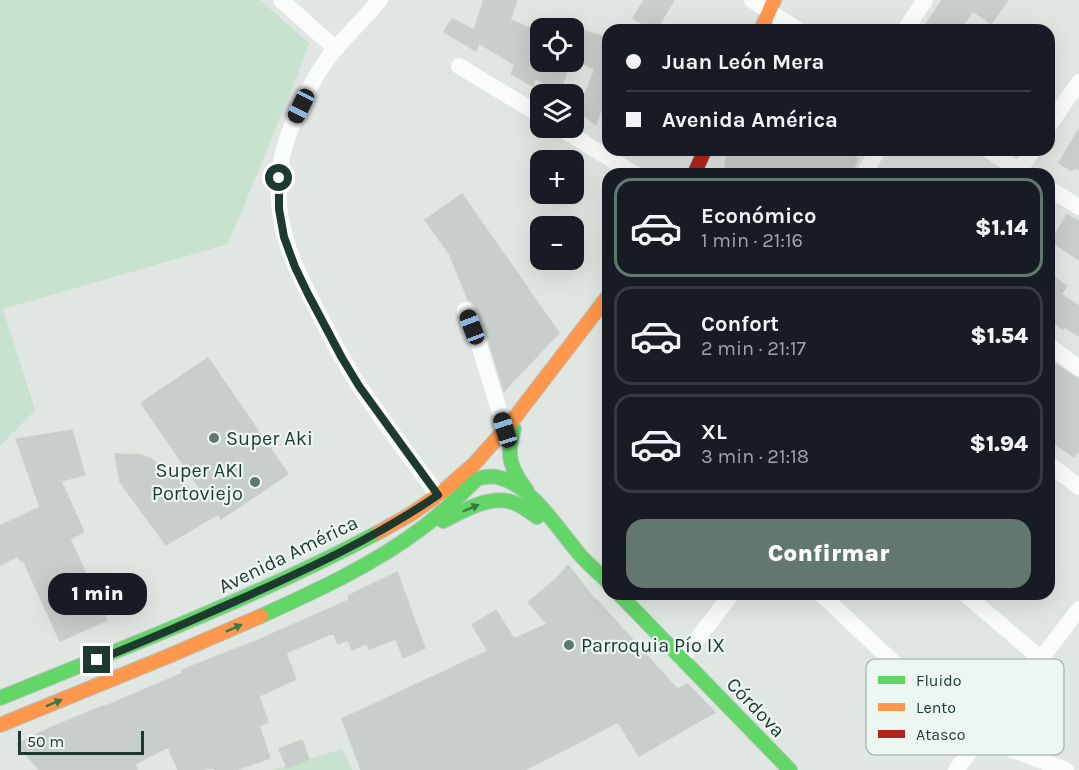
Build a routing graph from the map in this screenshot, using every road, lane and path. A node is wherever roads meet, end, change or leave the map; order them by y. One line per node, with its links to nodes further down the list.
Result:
1 (281, 0): 9 (street)
2 (380, 0): 9 (street)
3 (752, 0): 5 (street)
4 (924, 0): 8 (street)
5 (771, 6): 6 (street); 7 (street)
6 (763, 24)
7 (791, 24)
8 (909, 24)
9 (336, 49): 30 (street)
10 (459, 66): 12 (street)
11 (1079, 82): 13 (street)
12 (530, 109)
13 (1055, 117)
14 (576, 138): 15 (street)
15 (602, 154)
16 (606, 156): 18 (street)
17 (997, 156): 19 (street)
18 (625, 168)
19 (1014, 168)
20 (1055, 192): 21 (street)
21 (1079, 207)
22 (602, 304): 26 (street, Avenida América)
23 (465, 310): 26 (street)
24 (1055, 350): 25 (street)
25 (1079, 368)
26 (509, 429): 28 (street, Avenida América); 30 (street, Avenida América); 31 (street)
27 (1055, 468): 29 (street)
28 (479, 478): 30 (street); 31 (street); 32 (street, Avenida América)
29 (1079, 487)
30 (438, 495): 43 (street, Avenida América)
31 (545, 513): 33 (street)
32 (400, 544): 33 (street, one-way to 33); 44 (street, Avenida América, one-way to 32)
33 (579, 554): 34 (street)
34 (602, 576)
35 (625, 600): 40 (street, Córdova)
36 (727, 600): 40 (street)
37 (828, 600): 41 (street)
38 (971, 600): 42 (street)
39 (1079, 609): 42 (street)
40 (682, 658): 47 (street, Córdova)
41 (892, 659)
42 (1041, 659)
43 (0, 698)
44 (0, 725)
45 (968, 755): 48 (street)
46 (1022, 755): 49 (street)
47 (790, 770)
48 (956, 770)
49 (1066, 770)

